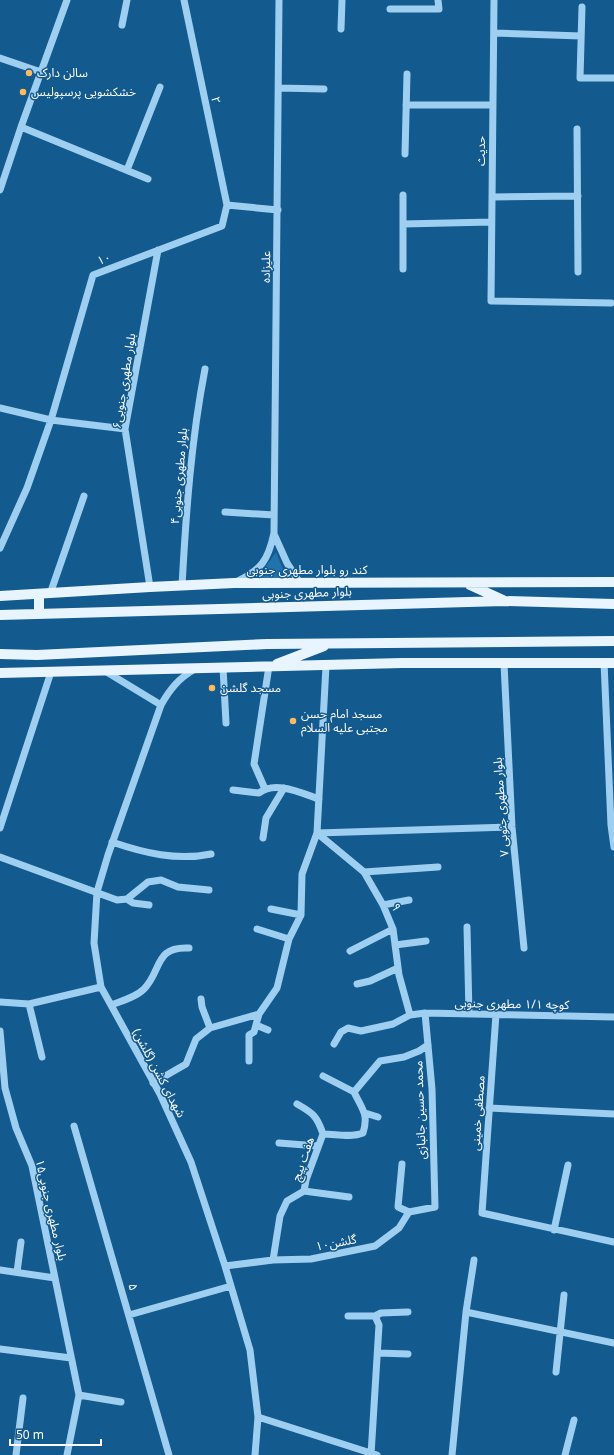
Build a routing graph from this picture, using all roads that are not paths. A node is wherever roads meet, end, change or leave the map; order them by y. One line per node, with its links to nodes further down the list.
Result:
1 (67, 0): 15 (street)
2 (127, 0): 10 (street)
3 (184, 0): 32 (street, ۲)
4 (279, 0): 19 (street, علیزاده)
5 (342, 0): 11 (street)
6 (438, 0): 9 (street)
7 (494, 0): 12 (street, حدیث)
8 (582, 7): 13 (street)
9 (390, 9)
10 (122, 24)
11 (341, 29)
12 (494, 33): 13 (street); 22 (street, حدیث)
13 (581, 36): 17 (street)
14 (0, 58): 15 (street)
15 (41, 72): 23 (street)
16 (407, 74): 21 (street)
17 (614, 78)
18 (160, 87): 26 (street)
19 (279, 88): 20 (street); 33 (street, علیزاده)
20 (324, 88)
21 (406, 105): 22 (street); 25 (street)
22 (492, 105): 31 (street, حدیث)
23 (20, 127): 26 (street); 28 (street)
24 (577, 129): 30 (street)
25 (405, 154)
26 (127, 170): 27 (street)
27 (148, 179)
28 (0, 190)
29 (403, 195): 35 (street)
30 (578, 196): 31 (street); 38 (street)
31 (492, 197): 34 (street, حدیث)
32 (227, 205): 33 (street); 36 (street, ۱۰)
33 (278, 210): 46 (street, علیزاده)
34 (491, 222): 35 (street); 39 (street, حدیث)
35 (403, 224): 37 (street)
36 (158, 250): 42 (street, ۱۰); 43 (street, بلوار مطهری جنوبی۶)
37 (403, 269)
38 (578, 272)
39 (611, 303)
40 (205, 369): 54 (street, بلوار مطهری جنوبی۴)
41 (0, 408): 42 (street)
42 (51, 420): 43 (street); 48 (street)
43 (125, 429): 53 (street, بلوار مطهری جنوبی۶)
44 (84, 496): 56 (street)
45 (225, 512): 46 (street)
46 (274, 515): 47 (street, علیزاده)
47 (274, 533): 50 (street, علیزاده); 52 (street, علیزاده)
48 (0, 548)
49 (614, 582): 51 (main road, کند رو بلوار مطهری جنوبی)
50 (300, 583): 51 (main road, کند رو بلوار مطهری جنوبی); 52 (main road, کند رو بلوار مطهری جنوبی)
51 (466, 583): 58 (main road)
52 (234, 584): 54 (main road, کند رو بلوار مطهری جنوبی)
53 (150, 586): 54 (main road, کند رو بلوار مطهری جنوبی); 56 (main road, کند رو بلوار مطهری جنوبی)
54 (182, 586)
55 (39, 594): 56 (main road, کند رو بلوار مطهری جنوبی); 57 (main road, کند رو بلوار مطهری جنوبی); 60 (main road)
56 (50, 594)
57 (0, 596)
58 (504, 601): 59 (main road, بلوار مطهری جنوبی); 60 (main road, بلوار مطهری جنوبی)
59 (614, 604)
60 (39, 614): 61 (main road, بلوار مطهری جنوبی)
61 (0, 616)
62 (614, 641): 63 (main road)
63 (331, 644): 64 (main road); 67 (main road)
64 (0, 654)
65 (609, 663): 66 (main road); 85 (street)
66 (504, 664): 68 (main road); 80 (street, ۷ بلوار مطهری جنوبی)
67 (269, 666): 68 (main road); 69 (main road); 77 (street)
68 (326, 666): 79 (street)
69 (223, 667): 70 (main road); 75 (street)
70 (198, 668): 71 (main road); 74 (street, شهدای کشن (گلشن))
71 (105, 671): 72 (main road); 74 (street)
72 (50, 672): 73 (main road); 81 (street)
73 (0, 673)
74 (161, 705): 84 (street, شهدای کشن (گلشن))
75 (226, 723)
76 (284, 788): 77 (street); 79 (street); 83 (street)
77 (265, 789): 78 (street)
78 (233, 790)
79 (319, 799): 82 (street)
80 (512, 827): 82 (street); 105 (street, ۷ بلوار مطهری جنوبی)
81 (0, 828)
82 (316, 834): 89 (street, ۹); 97 (street)
83 (263, 838)
84 (112, 842): 86 (street); 91 (street, شهدای کشن (گلشن))
85 (614, 847)
86 (211, 854)
87 (0, 857): 91 (street)
88 (438, 867): 89 (street)
89 (364, 872): 95 (street, ۹)
90 (209, 890): 92 (street)
91 (98, 892): 92 (street); 109 (street, شهدای کشن (گلشن))
92 (127, 899): 94 (street)
93 (409, 900): 95 (street)
94 (150, 904)
95 (383, 905): 100 (street, ۹)
96 (271, 909): 97 (street)
97 (301, 915): 101 (street)
98 (467, 927): 116 (street)
99 (257, 929): 101 (street)
100 (393, 929): 103 (street, ۹); 106 (street)
101 (289, 939): 115 (street)
102 (426, 941): 103 (street)
103 (395, 945): 107 (street, ۹)
104 (189, 948): 113 (street)
105 (524, 948)
106 (350, 951)
107 (398, 968): 108 (street); 118 (street, ۹)
108 (357, 984)
109 (101, 987): 112 (street); 113 (street, شهدای کشن (گلشن))
110 (201, 999): 121 (street)
111 (0, 1002): 112 (street)
112 (29, 1004): 126 (street)
113 (111, 1005): 129 (street, شهدای کشن (گلشن))
114 (425, 1013): 116 (street, کوچه ۱/۱ مطهری جنوبی); 118 (street, کوچه ۱/۱ مطهری جنوبی); 125 (street, محمد حسین جانبازی)
115 (259, 1014): 120 (street); 121 (street)
116 (469, 1014): 117 (street, کوچه ۱/۱ مطهری جنوبی)
117 (496, 1014): 119 (street, کوچه ۱/۱ مطهری جنوبی); 133 (street, مصطفی خمینی)
118 (410, 1015): 124 (street, کوچه ۱/۱ مطهری جنوبی)
119 (614, 1017)
120 (256, 1025): 122 (street); 127 (street)
121 (210, 1028): 129 (street)
122 (268, 1030)
123 (0, 1031): 130 (street, بلوار مطهری جنوبی۱۵)
124 (334, 1044)
125 (428, 1045): 131 (street); 145 (street, محمد حسین جانبازی)
126 (42, 1057)
127 (248, 1061)
128 (324, 1076): 131 (street)
129 (154, 1083): 151 (street, شهدای کشن (گلشن))
130 (3, 1088): 154 (street, بلوار مطهری جنوبی۱۵)
131 (354, 1092): 134 (street)
132 (297, 1104): 138 (street)
133 (489, 1108): 135 (street); 146 (street, مصطفی خمینی)
134 (365, 1113): 136 (street); 138 (street, هفت پیچ)
135 (614, 1114)
136 (378, 1117)
137 (74, 1126): 159 (street, ۵)
138 (323, 1134): 140 (street, هفت پیچ)
139 (279, 1143): 140 (street)
140 (318, 1146): 143 (street, هفت پیچ)
141 (402, 1164): 145 (street)
142 (568, 1166): 146 (street)
143 (304, 1191): 144 (street); 149 (street, هفت پیچ)
144 (349, 1197)
145 (409, 1212): 149 (street, گلشن۱۰)
146 (554, 1230): 148 (street)
147 (21, 1242): 153 (street)
148 (614, 1242)
149 (273, 1260): 151 (street, گلشن۱۰)
150 (474, 1260): 158 (street)
151 (225, 1266): 155 (street, شهدای کشن (گلشن))
152 (0, 1270): 153 (street)
153 (16, 1272): 154 (street)
154 (55, 1278): 167 (street, بلوار مطهری جنوبی۱۵)
155 (231, 1286): 159 (street); 172 (street, شهدای کشن (گلشن))
156 (564, 1295): 162 (street)
157 (408, 1312): 161 (street)
158 (466, 1312): 162 (street); 179 (street)
159 (129, 1315): 177 (street, ۵)
160 (348, 1316): 161 (street)
161 (375, 1316): 165 (street)
162 (561, 1331): 163 (street); 168 (street)
163 (614, 1343)
164 (0, 1349): 167 (street)
165 (378, 1353): 166 (street); 174 (street)
166 (408, 1354)
167 (71, 1358): 169 (street, بلوار مطهری جنوبی۱۵)
168 (556, 1372)
169 (79, 1394): 171 (street); 176 (street)
170 (23, 1398): 175 (street)
171 (121, 1402)
172 (258, 1417): 174 (street); 178 (street, شهدای کشن (گلشن))
173 (574, 1420): 180 (street)
174 (373, 1454)
175 (16, 1455)
176 (67, 1455)
177 (170, 1455)
178 (255, 1455)
179 (452, 1455)
180 (565, 1455)

